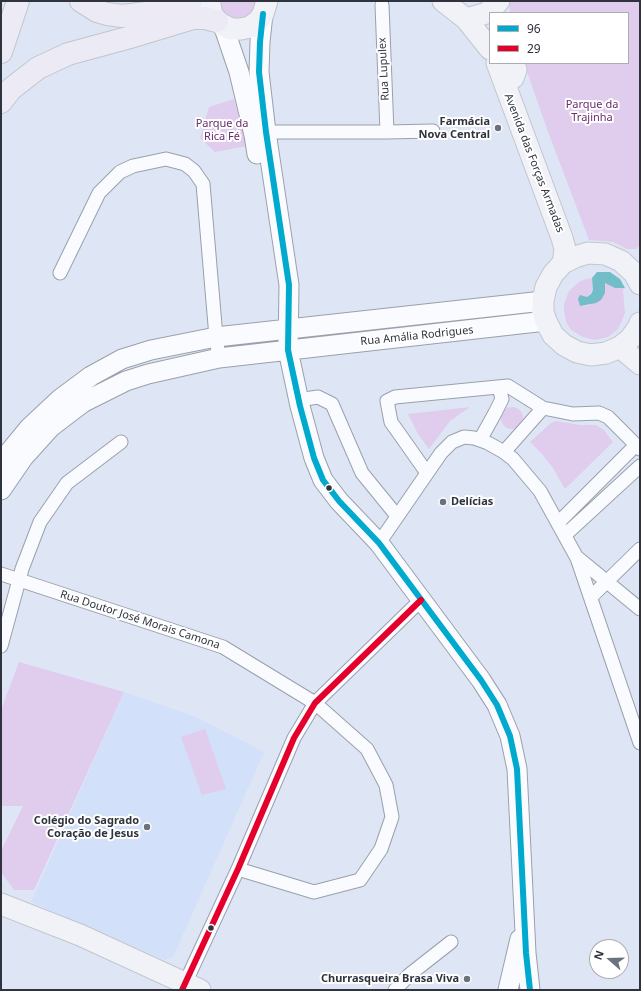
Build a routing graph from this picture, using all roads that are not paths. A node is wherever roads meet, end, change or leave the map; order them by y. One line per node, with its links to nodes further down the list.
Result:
1 (4, 1): 10 (highway)
2 (18, 1): 15 (highway)
3 (81, 1): 4 (highway)
4 (191, 1)
5 (209, 1): 13 (main road)
6 (444, 1): 12 (main road)
7 (499, 1): 11 (main road); 12 (main road)
8 (268, 6): 13 (main road); 19 (street)
9 (382, 6): 23 (street, Rua Lupulex)
10 (1, 10)
11 (502, 12)
12 (473, 17): 14 (main road)
13 (220, 23): 16 (street); 20 (highway)
14 (489, 47)
15 (1, 52)
16 (233, 53): 19 (street); 31 (street)
17 (497, 64): 25 (main road, Avenida das Forças Armadas)
18 (511, 68): 24 (main road, Avenida das Forças Armadas)
19 (263, 101): 22 (street)
20 (1, 102)
21 (433, 131): 23 (street)
22 (266, 132): 23 (street); 31 (street)
23 (387, 132)
24 (588, 253): 25 (main road); 27 (main road)
25 (563, 263): 28 (main road)
26 (60, 273): 32 (street)
27 (638, 275)
28 (543, 301): 29 (main road); 31 (street, Rua Amália Rodrigues)
29 (546, 322): 33 (main road); 34 (street, Rua Amália Rodrigues)
30 (639, 328): 33 (main road)
31 (288, 329): 32 (street, Rua Amália Rodrigues); 34 (street)
32 (216, 337): 35 (street); 44 (street, Rua Amália Rodrigues)
33 (620, 347): 36 (main road)
34 (288, 350): 35 (street, Rua Amália Rodrigues); 38 (street)
35 (219, 358): 47 (street, Rua Amália Rodrigues)
36 (640, 364)
37 (499, 387): 39 (street); 40 (street); 46 (street)
38 (298, 400): 48 (street); 51 (street)
39 (543, 408): 42 (street); 43 (street)
40 (480, 440): 43 (street); 46 (street)
41 (121, 442): 55 (street)
42 (638, 447): 49 (street)
43 (504, 452): 49 (street)
44 (1, 462)
45 (640, 466): 50 (street)
46 (427, 473): 48 (street)
47 (1, 490)
48 (397, 516): 51 (street)
49 (558, 523): 50 (street)
50 (565, 535): 53 (street)
51 (379, 543): 58 (street)
52 (640, 549): 56 (street)
53 (577, 558): 56 (street); 57 (street)
54 (1, 574): 55 (street, Rua Doutor José Morais Camona)
55 (19, 580): 60 (street); 61 (street, Rua Doutor José Morais Camona)
56 (607, 582): 57 (street); 59 (street)
57 (591, 597): 62 (street)
58 (421, 600): 61 (street); 65 (street)
59 (640, 609)
60 (1, 646)
61 (315, 703): 63 (street); 63 (street, Rua Doutor José Morais Camona)
62 (640, 743)
63 (238, 869): 67 (street)
64 (1, 904): 67 (main road)
65 (524, 918): 69 (street); 70 (street)
66 (451, 942): 68 (street)
67 (189, 988)
68 (395, 990)
69 (508, 990)
70 (530, 990)

